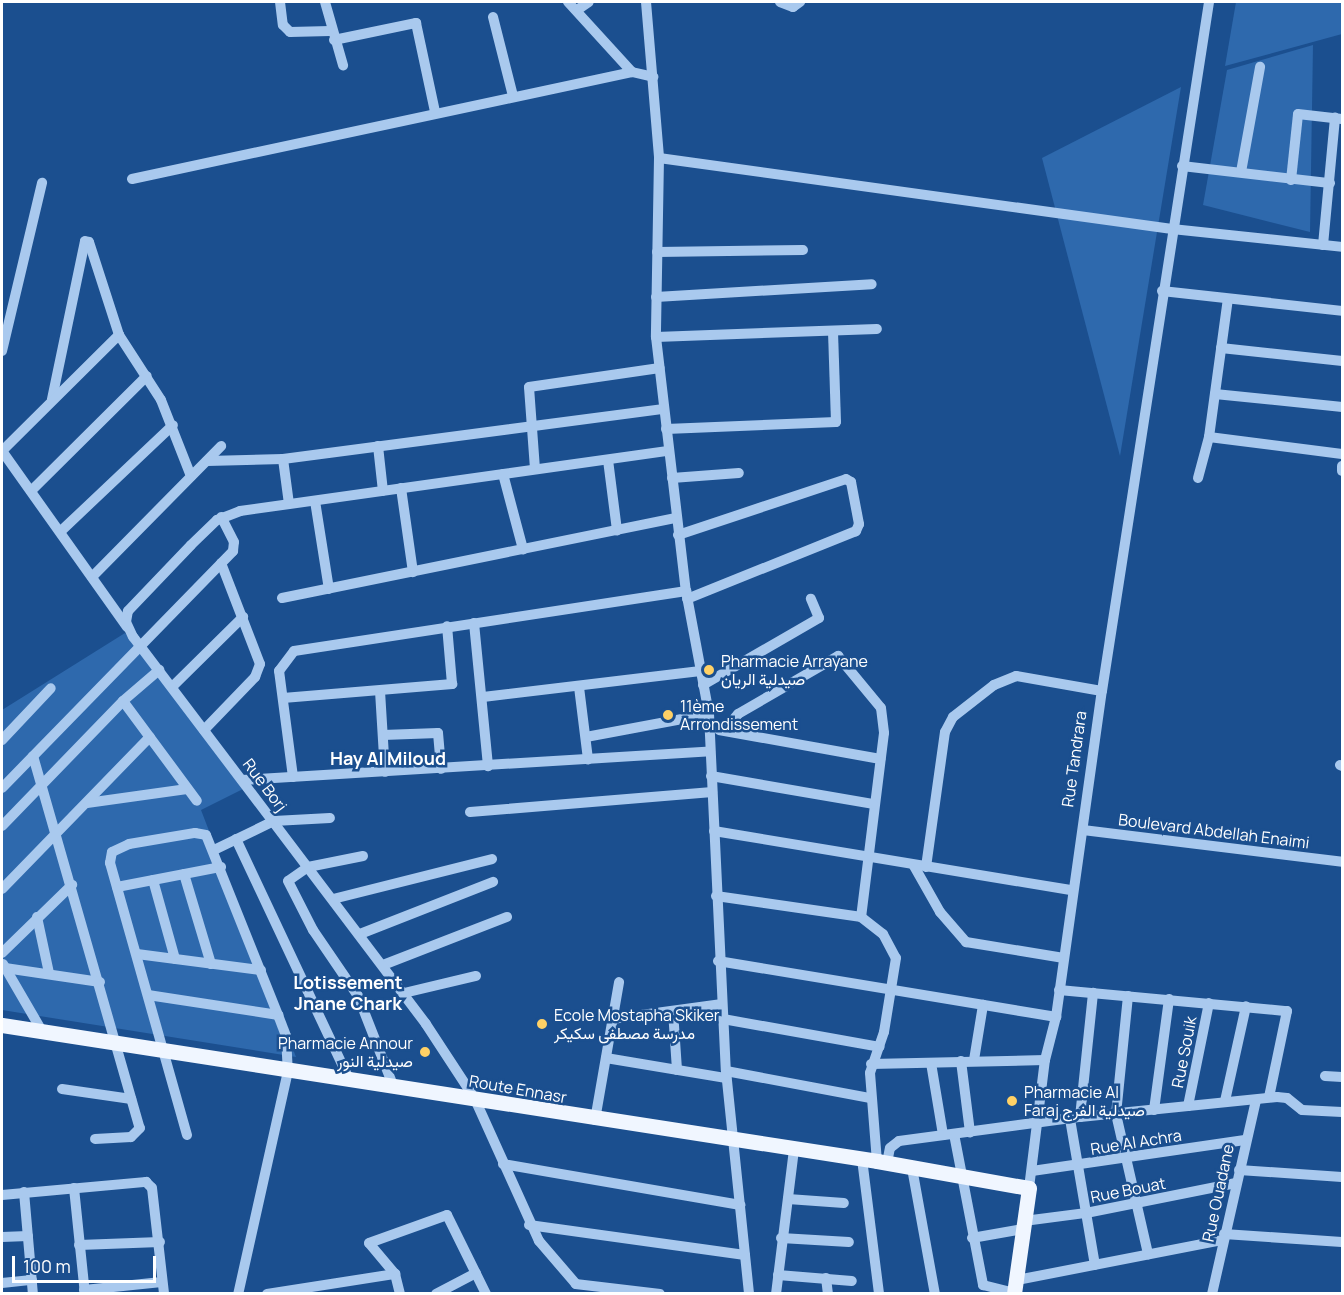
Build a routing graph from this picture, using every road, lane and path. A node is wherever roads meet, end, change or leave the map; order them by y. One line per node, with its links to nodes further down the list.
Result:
1 (280, 2): 11 (street)
2 (325, 2): 11 (street)
3 (568, 2): 9 (street)
4 (589, 2): 9 (street)
5 (646, 2): 15 (street)
6 (780, 2): 7 (street)
7 (800, 2)
8 (1209, 2): 20 (street, Rue Tandrara)
9 (577, 10): 14 (street)
10 (493, 17): 16 (street)
11 (332, 35): 12 (street); 17 (street)
12 (343, 65)
13 (1260, 67): 21 (street)
14 (632, 72): 15 (street); 16 (street)
15 (653, 76): 19 (street)
16 (513, 96): 17 (street)
17 (435, 112): 22 (street)
18 (1339, 118): 23 (street); 25 (street)
19 (659, 158): 26 (street); 30 (street)
20 (1182, 166): 21 (street); 26 (street, Rue Tandrara)
21 (1241, 172): 23 (street)
22 (132, 179)
23 (1291, 180): 25 (street)
24 (42, 183): 41 (street)
25 (1330, 183): 27 (street)
26 (1172, 229): 27 (street); 32 (street, Rue Tandrara)
27 (1323, 245): 28 (street)
28 (1342, 247)
29 (802, 250): 30 (street)
30 (657, 252): 33 (street)
31 (872, 284): 33 (street)
32 (1162, 291): 34 (street); 99 (street, Rue Tandrara)
33 (656, 297): 39 (street)
34 (1228, 299): 35 (street); 40 (street)
35 (1342, 311)
36 (877, 329): 37 (street)
37 (833, 330): 39 (street); 51 (street)
38 (119, 334): 44 (street); 46 (street); 46 (street)
39 (656, 337): 43 (street)
40 (1221, 348): 42 (street); 45 (street)
41 (2, 351)
42 (1342, 361)
43 (660, 368): 48 (street); 50 (street)
44 (147, 376): 49 (street); 70 (street)
45 (1215, 394): 47 (street); 52 (street)
46 (52, 399): 56 (street)
47 (1342, 407)
48 (664, 409): 50 (street); 51 (street)
49 (172, 425): 66 (street); 77 (street)
50 (530, 425): 54 (street); 62 (street)
51 (666, 429): 55 (street)
52 (1209, 437): 57 (street); 67 (street)
53 (221, 446): 60 (street)
54 (378, 446): 58 (street); 71 (street)
55 (668, 450): 59 (street); 68 (street)
56 (2, 451): 70 (street, Rue Borj)
57 (1342, 454)
58 (283, 459): 60 (street); 73 (street)
59 (608, 460): 62 (street); 76 (street)
60 (207, 461): 66 (street)
61 (1342, 466): 63 (street)
62 (535, 469): 65 (street)
63 (1342, 471)
64 (739, 473): 68 (street)
65 (503, 474): 69 (street); 79 (street)
66 (191, 476): 82 (street)
67 (1198, 477)
68 (672, 478): 75 (street)
69 (401, 488): 71 (street); 81 (street)
70 (31, 491): 77 (street, Rue Borj)
71 (383, 491): 72 (street)
72 (315, 501): 73 (street); 83 (street)
73 (289, 504): 74 (street)
74 (221, 518): 80 (street); 90 (street)
75 (676, 518): 76 (street); 78 (street)
76 (617, 530): 79 (street)
77 (61, 531): 82 (street, Rue Borj)
78 (678, 535): 84 (street); 84 (street)
79 (523, 549): 81 (street)
80 (221, 563): 87 (street); 91 (street)
81 (413, 572): 83 (street)
82 (92, 577): 90 (street, Rue Borj)
83 (329, 589): 85 (street)
84 (687, 595): 88 (street); 93 (street)
85 (282, 598)
86 (811, 599): 94 (street)
87 (243, 617): 95 (street); 105 (street)
88 (474, 622): 89 (street); 100 (street)
89 (447, 626): 98 (street); 101 (street)
90 (127, 627): 91 (street, Rue Borj)
91 (140, 645): 92 (street, Rue Borj); 112 (street)
92 (159, 670): 95 (street, Rue Borj); 102 (street)
93 (700, 671): 94 (street); 96 (street)
94 (703, 685): 103 (street)
95 (172, 687): 105 (street, Rue Borj)
96 (579, 687): 100 (street); 109 (street)
97 (51, 688): 110 (street)
98 (380, 691): 101 (street); 107 (street)
99 (1102, 691): 132 (street, Rue Tandrara); 144 (street)
100 (483, 697): 115 (street)
101 (283, 698): 118 (street)
102 (123, 701): 108 (street); 121 (street)
103 (709, 714): 106 (street); 109 (street)
104 (725, 729): 106 (street); 114 (street); 114 (street)
105 (204, 730): 120 (street, Rue Borj)
106 (710, 730): 111 (street)
107 (383, 735): 116 (street); 117 (street)
108 (150, 737): 123 (street); 126 (street)
109 (586, 737): 113 (street)
110 (2, 740)
111 (710, 752): 113 (street); 119 (street)
112 (33, 756): 121 (street); 122 (street)
113 (588, 759): 115 (street)
114 (880, 759): 127 (street)
115 (488, 766): 116 (street)
116 (441, 769): 117 (street)
117 (385, 772): 118 (street)
118 (293, 777): 120 (street)
119 (711, 777): 124 (street); 127 (street)
120 (242, 780): 130 (street, Rue Borj)
121 (43, 783): 131 (street); 134 (street)
122 (2, 788)
123 (187, 789): 125 (street); 126 (street)
124 (712, 792): 128 (street); 133 (street)
125 (197, 801)
126 (87, 803): 134 (street)
127 (873, 804): 139 (street)
128 (470, 812)
129 (330, 818): 130 (street)
130 (273, 821): 135 (street); 143 (street, Rue Borj)
131 (2, 826)
132 (1083, 830): 140 (street, Boulevard Abdellah Enaimi); 151 (street, Rue Tandrara)
133 (714, 831): 139 (street); 152 (street)
134 (58, 832): 148 (street); 150 (street)
135 (236, 839): 136 (street); 203 (street)
136 (214, 850): 142 (street); 149 (street)
137 (363, 856): 143 (street)
138 (492, 859): 153 (street)
139 (866, 859): 141 (street); 156 (street)
140 (1342, 862)
141 (914, 866): 144 (street); 160 (street)
142 (221, 867): 145 (street); 166 (street)
143 (308, 867): 153 (street, Rue Borj); 204 (street)
144 (926, 867): 151 (street)
145 (184, 873): 146 (street); 163 (street)
146 (153, 880): 149 (street); 161 (street)
147 (493, 882): 157 (street)
148 (72, 885): 154 (street); 169 (street)
149 (117, 887): 159 (street)
150 (2, 889)
151 (1072, 890): 160 (street, Rue Tandrara)
152 (716, 896): 156 (street); 162 (street)
153 (333, 899): 157 (street, Rue Borj)
154 (38, 917): 158 (street); 167 (street)
155 (507, 917): 165 (street)
156 (861, 917): 171 (street)
157 (360, 934): 165 (street, Rue Borj)
158 (2, 953)
159 (136, 954): 161 (street); 175 (street)
160 (1064, 958): 172 (street, Rue Tandrara)
161 (175, 959): 163 (street)
162 (718, 961): 171 (street); 179 (street)
163 (211, 964): 166 (street)
164 (3, 965): 167 (street); 188 (street)
165 (383, 965): 173 (street, Rue Borj)
166 (261, 970): 183 (street)
167 (49, 973): 169 (street)
168 (476, 976): 173 (street)
169 (100, 982): 189 (street)
170 (619, 982): 185 (street)
171 (893, 989): 180 (street); 190 (street)
172 (1059, 990): 174 (street); 184 (street, Rue Tandrara)
173 (404, 993): 209 (street, Rue Borj)
174 (1093, 993): 176 (street); 216 (street)
175 (148, 995): 183 (street); 191 (street)
176 (1128, 996): 177 (street); 215 (street)
177 (1169, 999): 178 (street); 213 (street)
178 (1209, 1003): 181 (street); 212 (street, Rue Souik)
179 (722, 1004): 182 (street); 186 (street)
180 (983, 1005): 184 (street); 194 (street)
181 (1246, 1006): 206 (street); 211 (street)
182 (672, 1011): 185 (street); 198 (street)
183 (278, 1015): 199 (street)
184 (1056, 1017): 195 (street, Rue Tandrara)
185 (612, 1019): 192 (street)
186 (723, 1019): 190 (street); 200 (street)
187 (2, 1025): 188 (main road, Route Ennasr)
188 (42, 1031): 189 (main road, Route Ennasr)
189 (117, 1044): 191 (main road, Route Ennasr); 208 (street)
190 (880, 1047): 197 (street)
191 (164, 1049): 199 (main road, Route Ennasr); 221 (street)
192 (606, 1058): 198 (street); 217 (street)
193 (961, 1060): 194 (street); 196 (street); 219 (street)
194 (974, 1060): 195 (street)
195 (1045, 1060): 218 (street, Rue Tandrara)
196 (931, 1063): 197 (street); 220 (street)
197 (871, 1064): 207 (street)
198 (677, 1070): 200 (street)
199 (288, 1071): 203 (main road, Route Ennasr); 272 (street)
200 (726, 1074): 207 (street); 224 (street)
201 (1325, 1076): 202 (street)
202 (1342, 1077)
203 (350, 1081): 204 (main road, Route Ennasr)
204 (394, 1088): 209 (main road, Route Ennasr)
205 (62, 1089): 208 (street)
206 (1269, 1097): 210 (street); 214 (street)
207 (870, 1098): 227 (street)
208 (131, 1099): 222 (street)
209 (475, 1099): 217 (main road, Route Ennasr); 228 (street, Rue Borj)
210 (1256, 1100): 211 (street); 223 (street, Rue Ouadane)
211 (1225, 1101): 212 (street)
212 (1188, 1106): 213 (street)
213 (1154, 1110): 215 (street)
214 (1342, 1112)
215 (1116, 1114): 216 (street); 226 (street)
216 (1075, 1118): 218 (street); 229 (street)
217 (596, 1120): 224 (main road, Route Ennasr)
218 (1037, 1124): 219 (street); 231 (street, Rue Tandrara)
219 (970, 1132): 220 (street)
220 (948, 1134): 227 (street); 234 (street)
221 (187, 1135)
222 (95, 1139)
223 (1245, 1140): 226 (street, Rue Al Achra); 232 (street, Rue Ouadane)
224 (732, 1142): 225 (main road, Route Ennasr); 243 (street)
225 (794, 1150): 227 (main road, Route Ennasr); 240 (street)
226 (1128, 1158): 229 (street, Rue Al Achra); 242 (street)
227 (875, 1161): 230 (main road, Route Ennasr); 282 (street)
228 (503, 1164): 243 (street); 245 (street, Rue Borj)
229 (1078, 1166): 231 (street, Rue Al Achra); 244 (street)
230 (912, 1168): 234 (main road, Route Ennasr); 283 (street)
231 (1032, 1170): 237 (street, Rue Tandrara)
232 (1239, 1170): 233 (street); 235 (street, Rue Ouadane)
233 (1342, 1177)
234 (961, 1178): 237 (main road, Route Ennasr); 251 (street)
235 (1236, 1184): 242 (street, Rue Bouat); 249 (street, Rue Ouadane)
236 (74, 1188): 238 (street); 252 (street); 255 (street)
237 (1029, 1188): 246 (main road, Rue Tandrara)
238 (24, 1192): 239 (street); 247 (street)
239 (2, 1195)
240 (788, 1199): 241 (street); 250 (street)
241 (844, 1203)
242 (1138, 1204): 244 (street, Rue Bouat); 256 (street)
243 (740, 1205): 257 (street)
244 (1086, 1213): 246 (street, Rue Bouat); 258 (street)
245 (530, 1225): 257 (street); 266 (street, Rue Borj)
246 (1024, 1225): 251 (street, Rue Bouat); 268 (main road, Rue Tandrara)
247 (28, 1236): 248 (street); 263 (street)
248 (2, 1237)
249 (1224, 1237): 254 (street); 256 (street); 284 (street, Rue Ouadane)
250 (782, 1238): 253 (street); 261 (street)
251 (972, 1238): 268 (street)
252 (160, 1242): 255 (street); 267 (street)
253 (849, 1242)
254 (1342, 1242)
255 (79, 1245): 270 (street)
256 (1148, 1254): 258 (street)
257 (745, 1255): 279 (street)
258 (1095, 1266): 268 (street)
259 (476, 1273): 260 (street); 275 (street); 276 (street)
260 (395, 1274): 269 (street); 274 (street)
261 (778, 1275): 262 (street); 280 (street)
262 (826, 1278): 264 (street); 281 (street)
263 (32, 1280): 265 (street); 271 (street)
264 (852, 1281)
265 (2, 1282)
266 (576, 1284): 277 (street, Rue Borj); 278 (street)
267 (163, 1288): 270 (street)
268 (1015, 1289)
269 (305, 1291): 273 (street)
270 (85, 1292)
271 (33, 1293)
272 (238, 1293)
273 (267, 1293)
274 (400, 1293)
275 (436, 1293)
276 (486, 1293)
277 (585, 1293)
278 (660, 1293)
279 (749, 1293)
280 (776, 1293)
281 (828, 1293)
282 (879, 1293)
283 (935, 1293)
284 (1212, 1293): 285 (street)
285 (1217, 1293)

